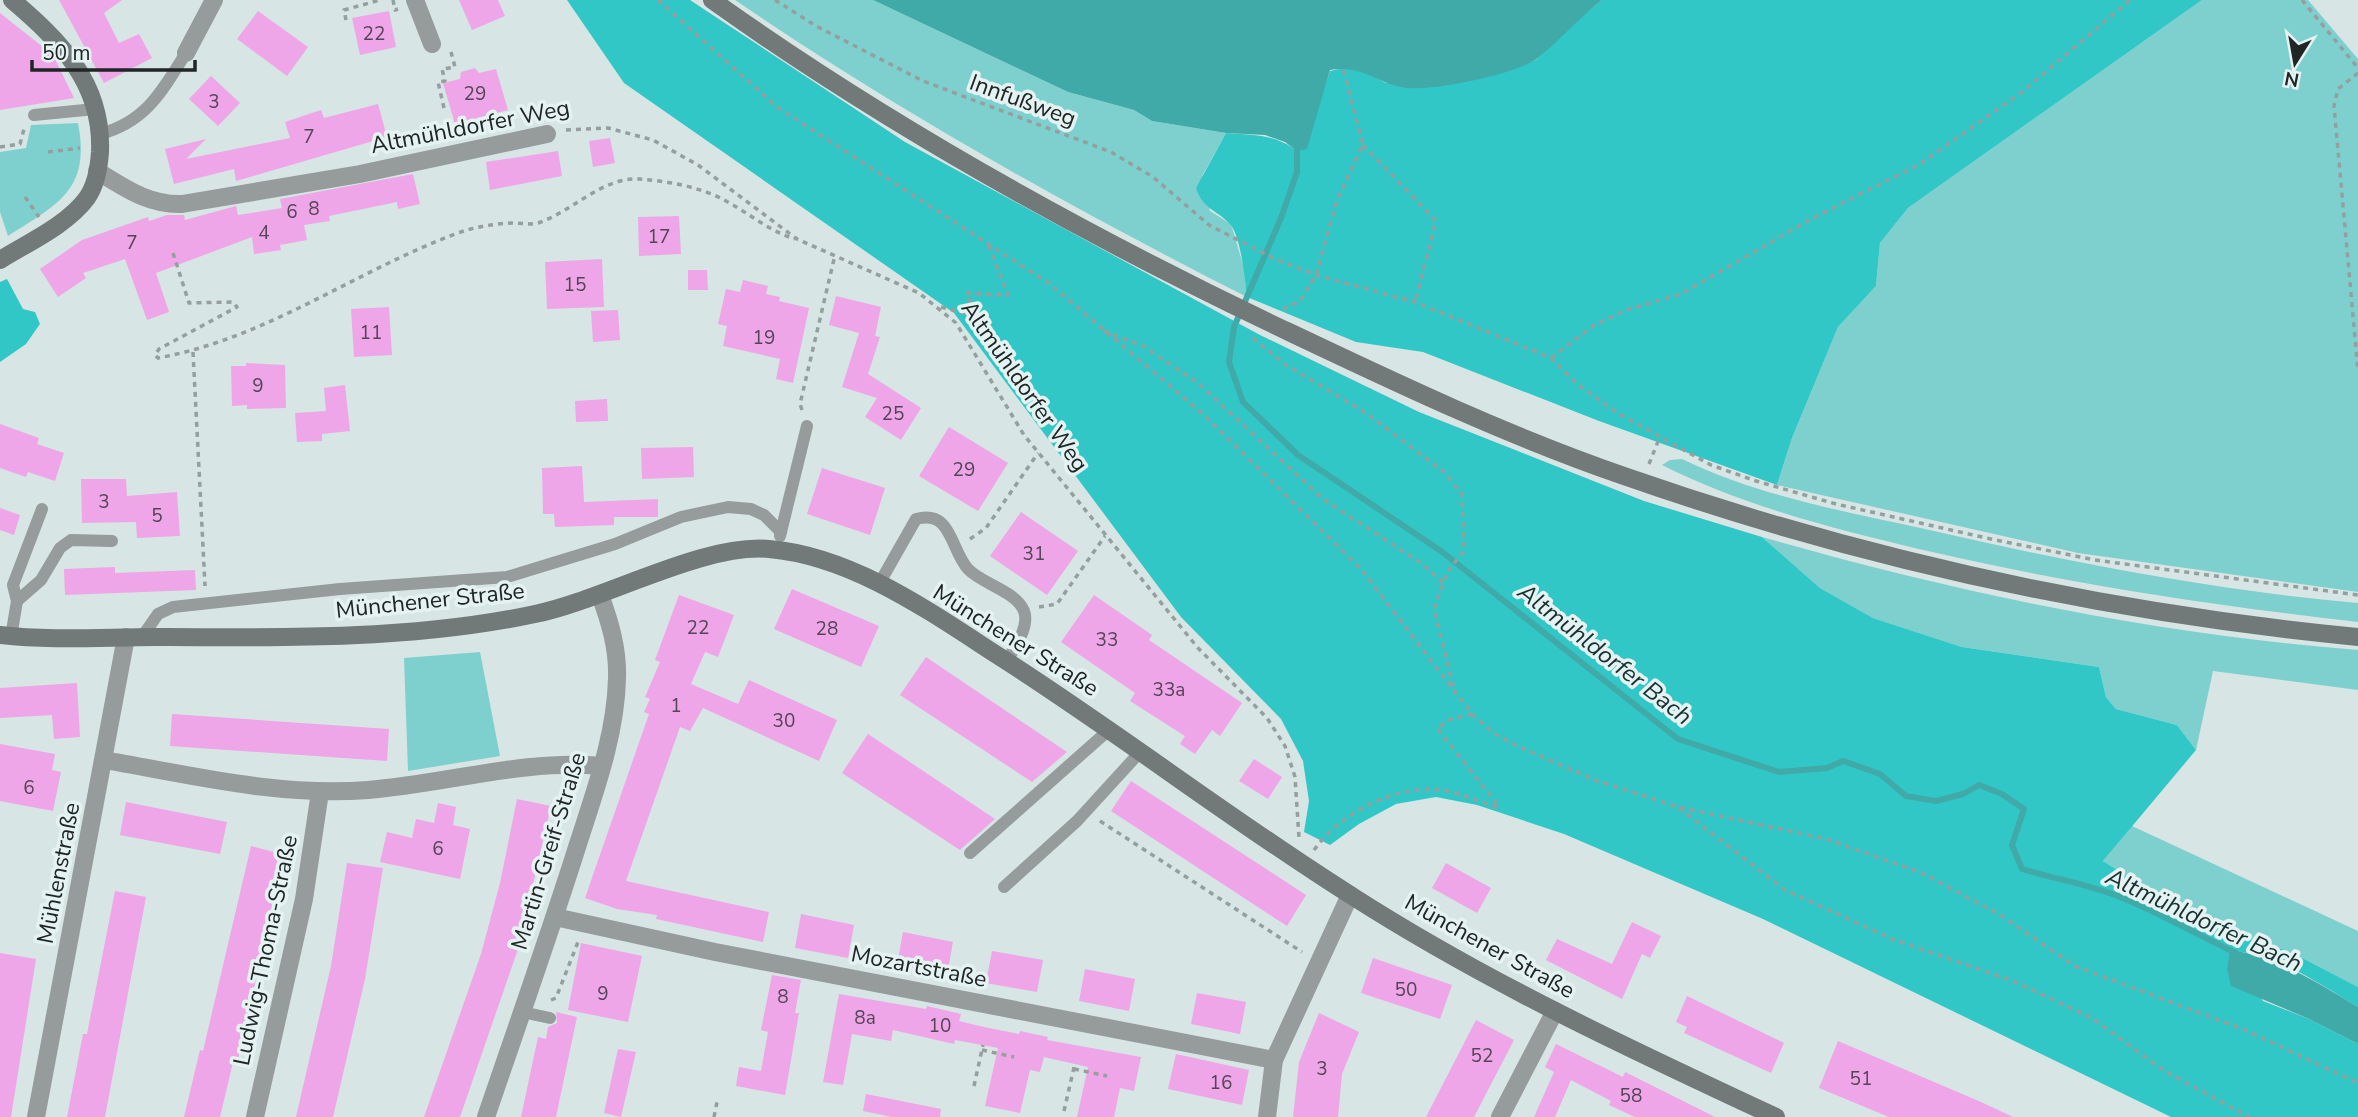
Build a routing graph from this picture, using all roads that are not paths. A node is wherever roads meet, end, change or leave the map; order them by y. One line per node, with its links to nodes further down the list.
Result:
1 (12, 0): 7 (main road)
2 (214, 0): 6 (street)
3 (415, 0): 5 (street)
4 (712, 0): 22 (main road)
5 (432, 44)
6 (186, 53): 10 (lane)
7 (95, 109): 8 (lane); 10 (main road)
8 (34, 115)
9 (547, 134): 11 (street, Altmühldorfer Weg)
10 (100, 141): 11 (main road)
11 (97, 171): 12 (main road)
12 (0, 260)
13 (807, 426): 16 (lane)
14 (42, 509): 19 (lane)
15 (112, 541): 19 (lane)
16 (779, 541): 17 (main road, Münchener Straße); 18 (main road, Münchener Straße); 21 (lane, Münchener Straße)
17 (879, 584): 23 (main road, Münchener Straße); 23 (lane)
18 (600, 595): 21 (main road, Münchener Straße); 27 (street, Martin-Greif-Straße)
19 (17, 601): 20 (lane)
20 (6, 636): 21 (main road, Münchener Straße)
21 (134, 637): 26 (street, Mühlenstraße)
22 (2358, 637)
23 (1007, 661): 24 (main road, Münchener Straße)
24 (1110, 729): 25 (main road, Münchener Straße); 29 (lane)
25 (1141, 751): 30 (lane); 31 (main road, Münchener Straße)
26 (104, 760): 28 (street); 37 (street, Mühlenstraße)
27 (601, 766): 28 (street); 32 (street, Martin-Greif-Straße)
28 (320, 792): 38 (street, Ludwig-Thoma-Straße)
29 (970, 853)
30 (1004, 887)
31 (1350, 895): 33 (main road, Münchener Straße); 36 (street)
32 (555, 917): 34 (street, Martin-Greif-Straße); 36 (street, Mozartstraße)
33 (1555, 1011): 41 (street); 42 (main road, Münchener Straße)
34 (528, 1013): 35 (lane); 39 (street, Martin-Greif-Straße)
35 (550, 1018)
36 (1274, 1060): 40 (street)
37 (36, 1117)
38 (255, 1117)
39 (486, 1117)
40 (1266, 1117)
41 (1500, 1117)
42 (1776, 1117)

